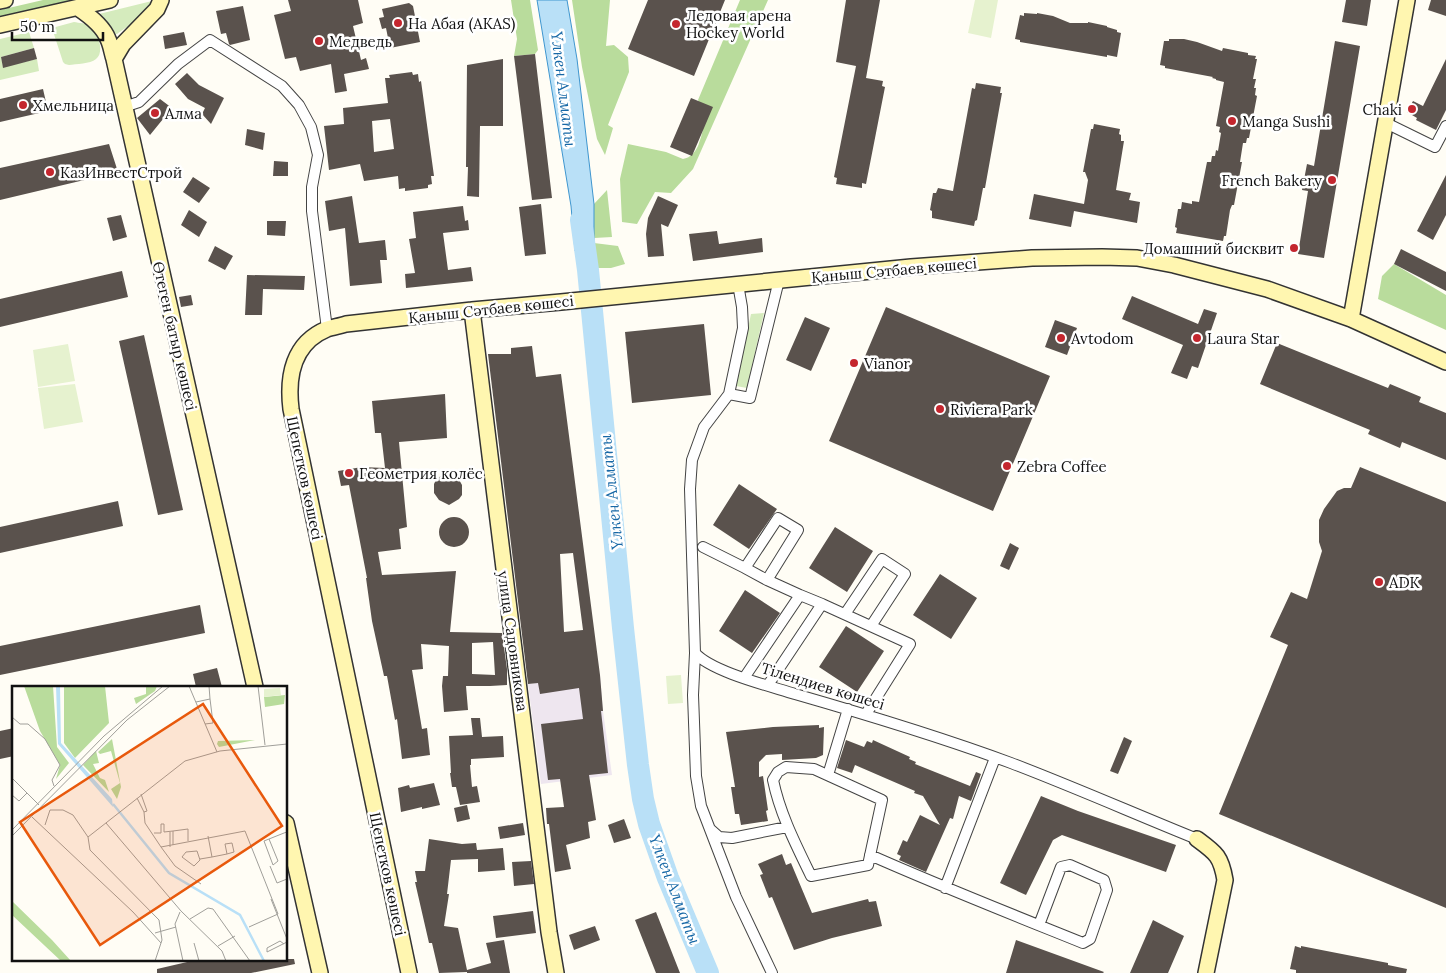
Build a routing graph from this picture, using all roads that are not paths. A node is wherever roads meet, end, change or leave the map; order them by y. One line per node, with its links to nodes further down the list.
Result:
1 (5, 0): 5 (street)
2 (110, 0): 6 (street)
3 (161, 0): 8 (street)
4 (1407, 0): 10 (street)
5 (0, 1)
6 (78, 8): 7 (street); 8 (street, Өтеген батыр көшесі)
7 (0, 25)
8 (114, 59): 9 (street, Өтеген батыр көшесі)
9 (124, 107): 16 (street); 29 (street, Өтеген батыр көшесі)
10 (1386, 123): 11 (street); 15 (street)
11 (1446, 126)
12 (779, 280): 13 (street, Қаныш Сәтбаев көшесі); 15 (street, Қаныш Сәтбаев көшесі); 18 (street)
13 (738, 284): 14 (street, Қаныш Сәтбаев көшесі); 18 (street)
14 (472, 310): 16 (street, Қаныш Сәтбаев көшесі); 43 (street, улица Садовникова)
15 (1351, 319): 17 (street, Қаныш Сәтбаев көшесі)
16 (327, 329): 42 (street, Щепетков көшесі)
17 (1446, 362)
18 (729, 394): 26 (street)
19 (703, 547): 20 (street)
20 (745, 568): 21 (street); 21 (street)
21 (767, 580): 22 (street)
22 (800, 596): 23 (street); 27 (street)
23 (822, 604): 24 (street); 28 (street)
24 (845, 614): 25 (street); 25 (street)
25 (871, 626): 31 (street)
26 (695, 653): 27 (street, Тілендиев көшесі); 35 (street)
27 (744, 678): 28 (street, Тілендиев көшесі)
28 (768, 685): 30 (street, Тілендиев көшесі)
29 (255, 686)
30 (848, 709): 31 (street, Тілендиев көшесі); 33 (street)
31 (866, 714): 32 (street, Тілендиев көшесі)
32 (995, 758): 37 (street, Тілендиев көшесі); 39 (street)
33 (828, 775): 34 (street); 38 (street)
34 (787, 827): 35 (street); 38 (street)
35 (710, 829): 44 (street)
36 (288, 832): 41 (street)
37 (1197, 839): 45 (street)
38 (870, 855): 39 (street)
39 (945, 888): 40 (street)
40 (1039, 925): 40 (street)
41 (320, 973)
42 (409, 973)
43 (556, 973)
44 (772, 973)
45 (1206, 973)

